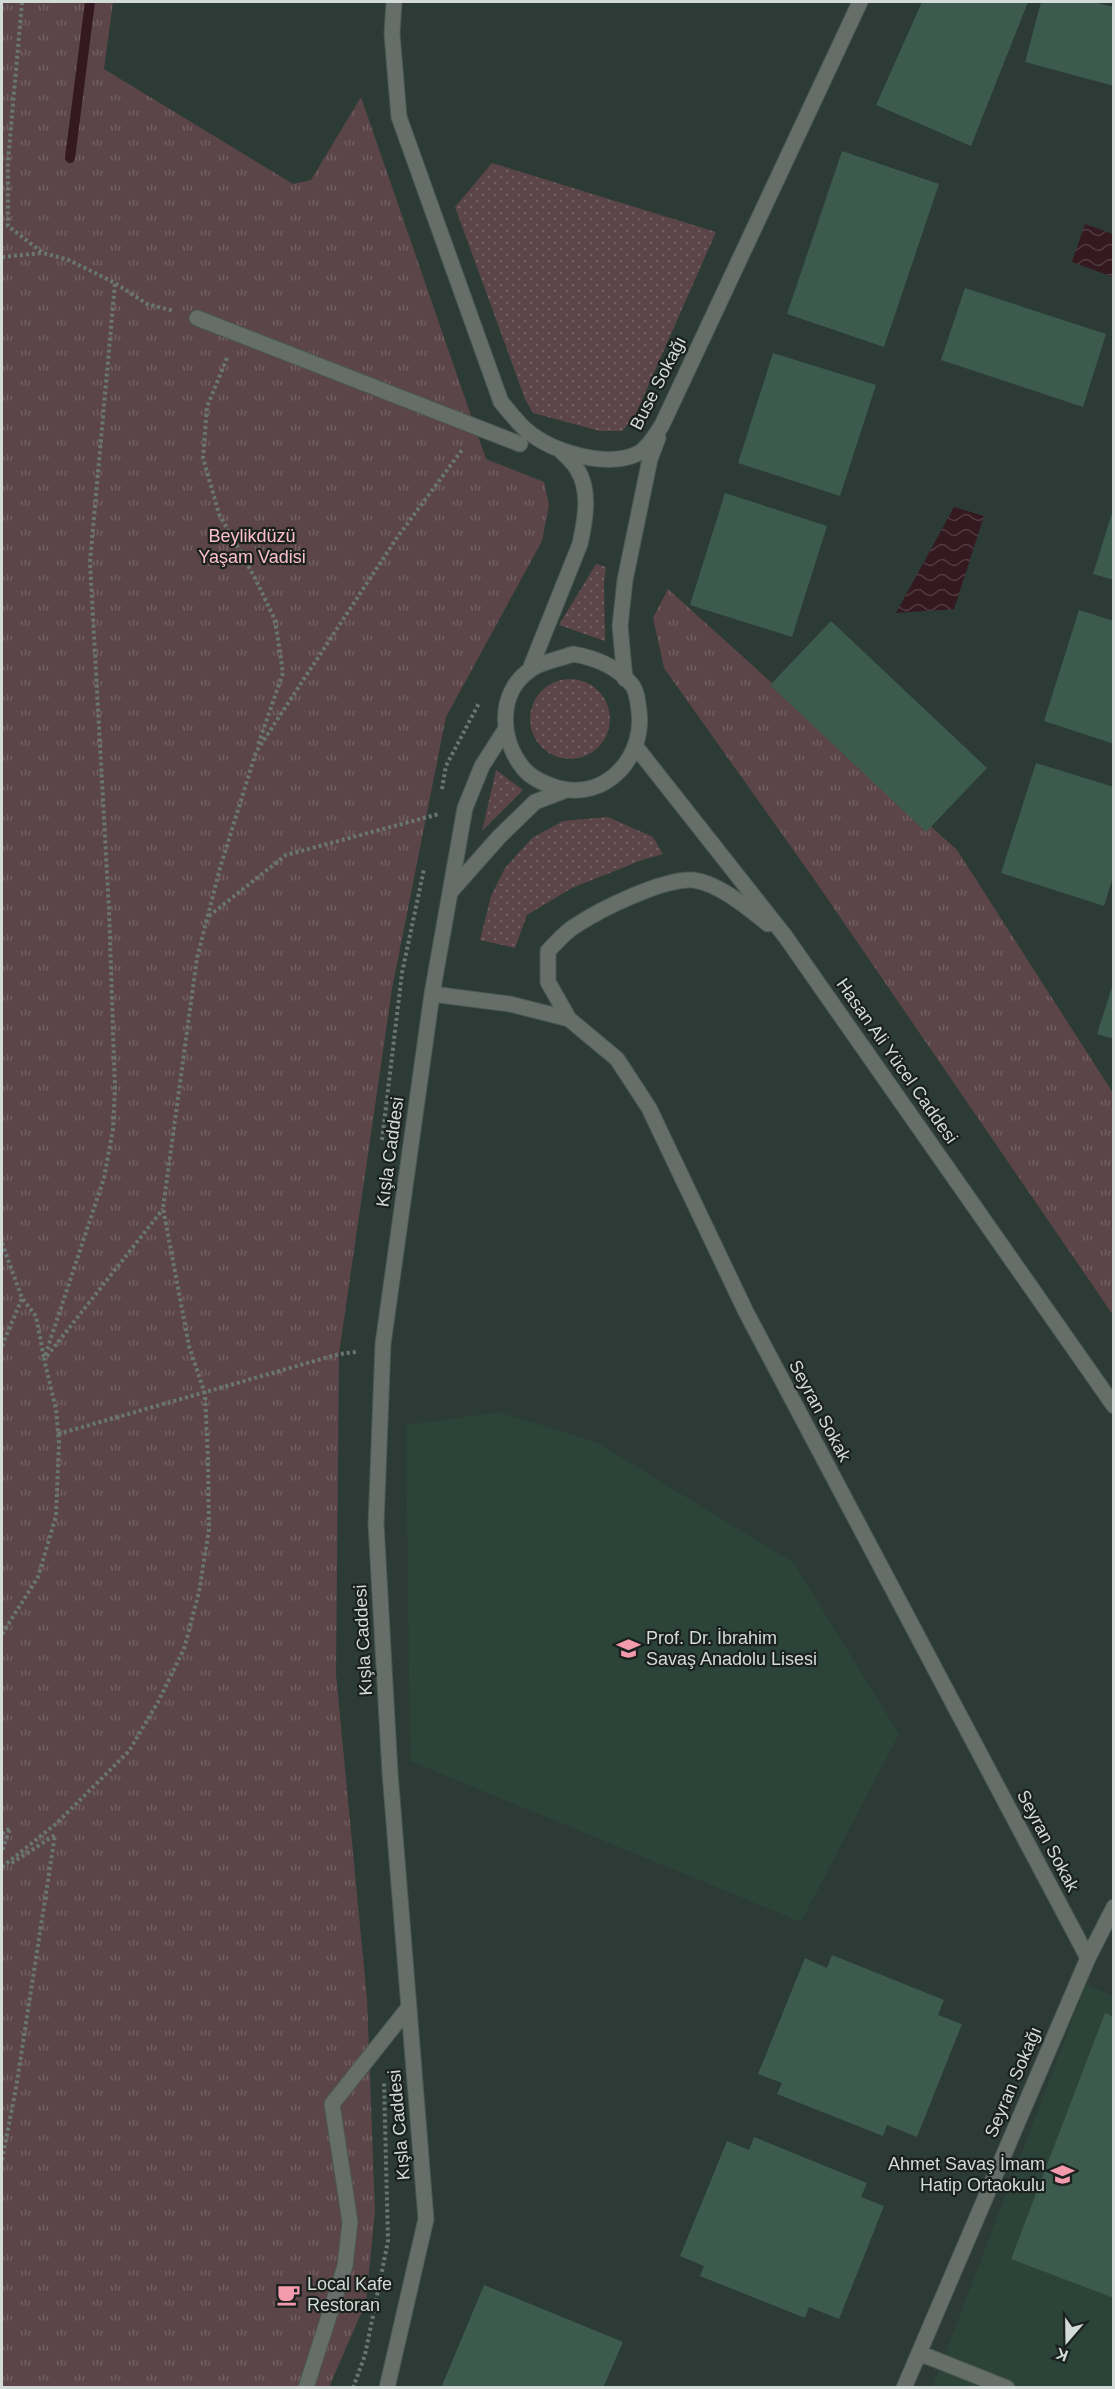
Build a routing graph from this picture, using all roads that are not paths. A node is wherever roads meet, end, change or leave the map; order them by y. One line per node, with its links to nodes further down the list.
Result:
1 (394, 2): 6 (street, Buse Sokağı)
2 (860, 2): 4 (street, Buse Sokağı)
3 (197, 318): 5 (street)
4 (662, 425): 6 (street, Buse Sokağı); 8 (street)
5 (520, 444)
6 (559, 448): 7 (street)
7 (530, 669): 8 (street); 9 (street)
8 (626, 679): 10 (street)
9 (505, 730): 11 (street); 12 (street, Kışla Caddesi)
10 (636, 747): 11 (street); 13 (street, Hasan Ali Yücel Caddesi)
11 (566, 790): 12 (street)
12 (452, 890): 14 (street, Kışla Caddesi)
13 (785, 936): 15 (street); 16 (street, Hasan Ali Yücel Caddesi)
14 (432, 994): 15 (street, Seyran Sokak); 19 (street, Kışla Caddesi)
15 (569, 1019): 18 (street, Seyran Sokak)
16 (1113, 1406)
17 (1113, 1907): 18 (street, Seyran Sokağı)
18 (1088, 1958): 20 (street, Seyran Sokağı)
19 (409, 2007): 21 (street); 22 (street, Kışla Caddesi)
20 (919, 2353): 23 (street, Seyran Sokağı); 24 (street)
21 (306, 2388)
22 (387, 2388)
23 (904, 2388)
24 (1007, 2388)

